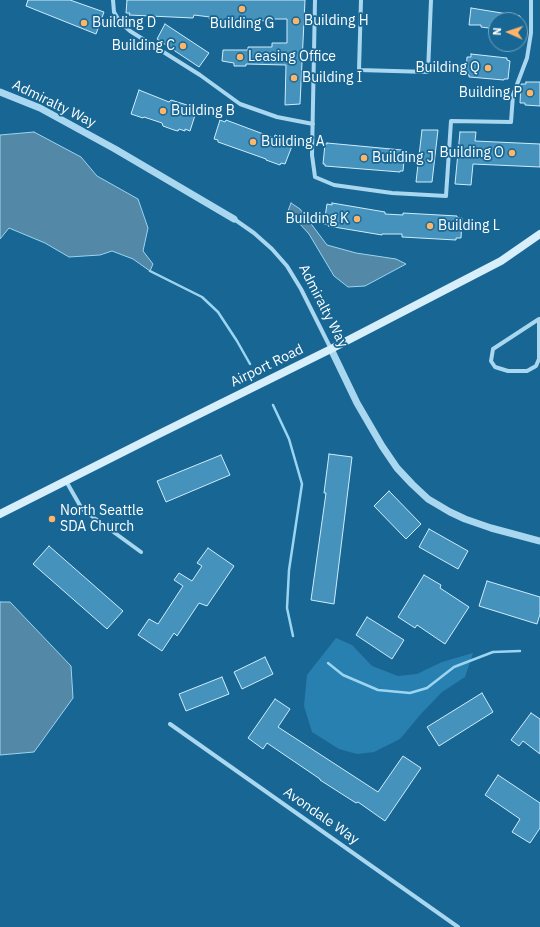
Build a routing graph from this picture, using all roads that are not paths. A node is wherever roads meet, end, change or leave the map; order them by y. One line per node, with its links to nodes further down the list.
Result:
1 (113, 0): 7 (street)
2 (315, 0): 7 (street)
3 (361, 0): 4 (street)
4 (431, 0)
5 (531, 0): 7 (street)
6 (0, 92): 8 (street, Admiralty Way)
7 (313, 124)
8 (234, 219): 11 (street, Admiralty Way)
9 (540, 234): 11 (main road, Airport Road)
10 (540, 319): 10 (street)
11 (331, 349): 12 (main road, Airport Road); 14 (street, Admiralty Way)
12 (66, 480): 13 (main road, Airport Road); 15 (street)
13 (0, 514)
14 (540, 541)
15 (141, 552)
16 (170, 724): 17 (street, Avondale Way)
17 (458, 927)

